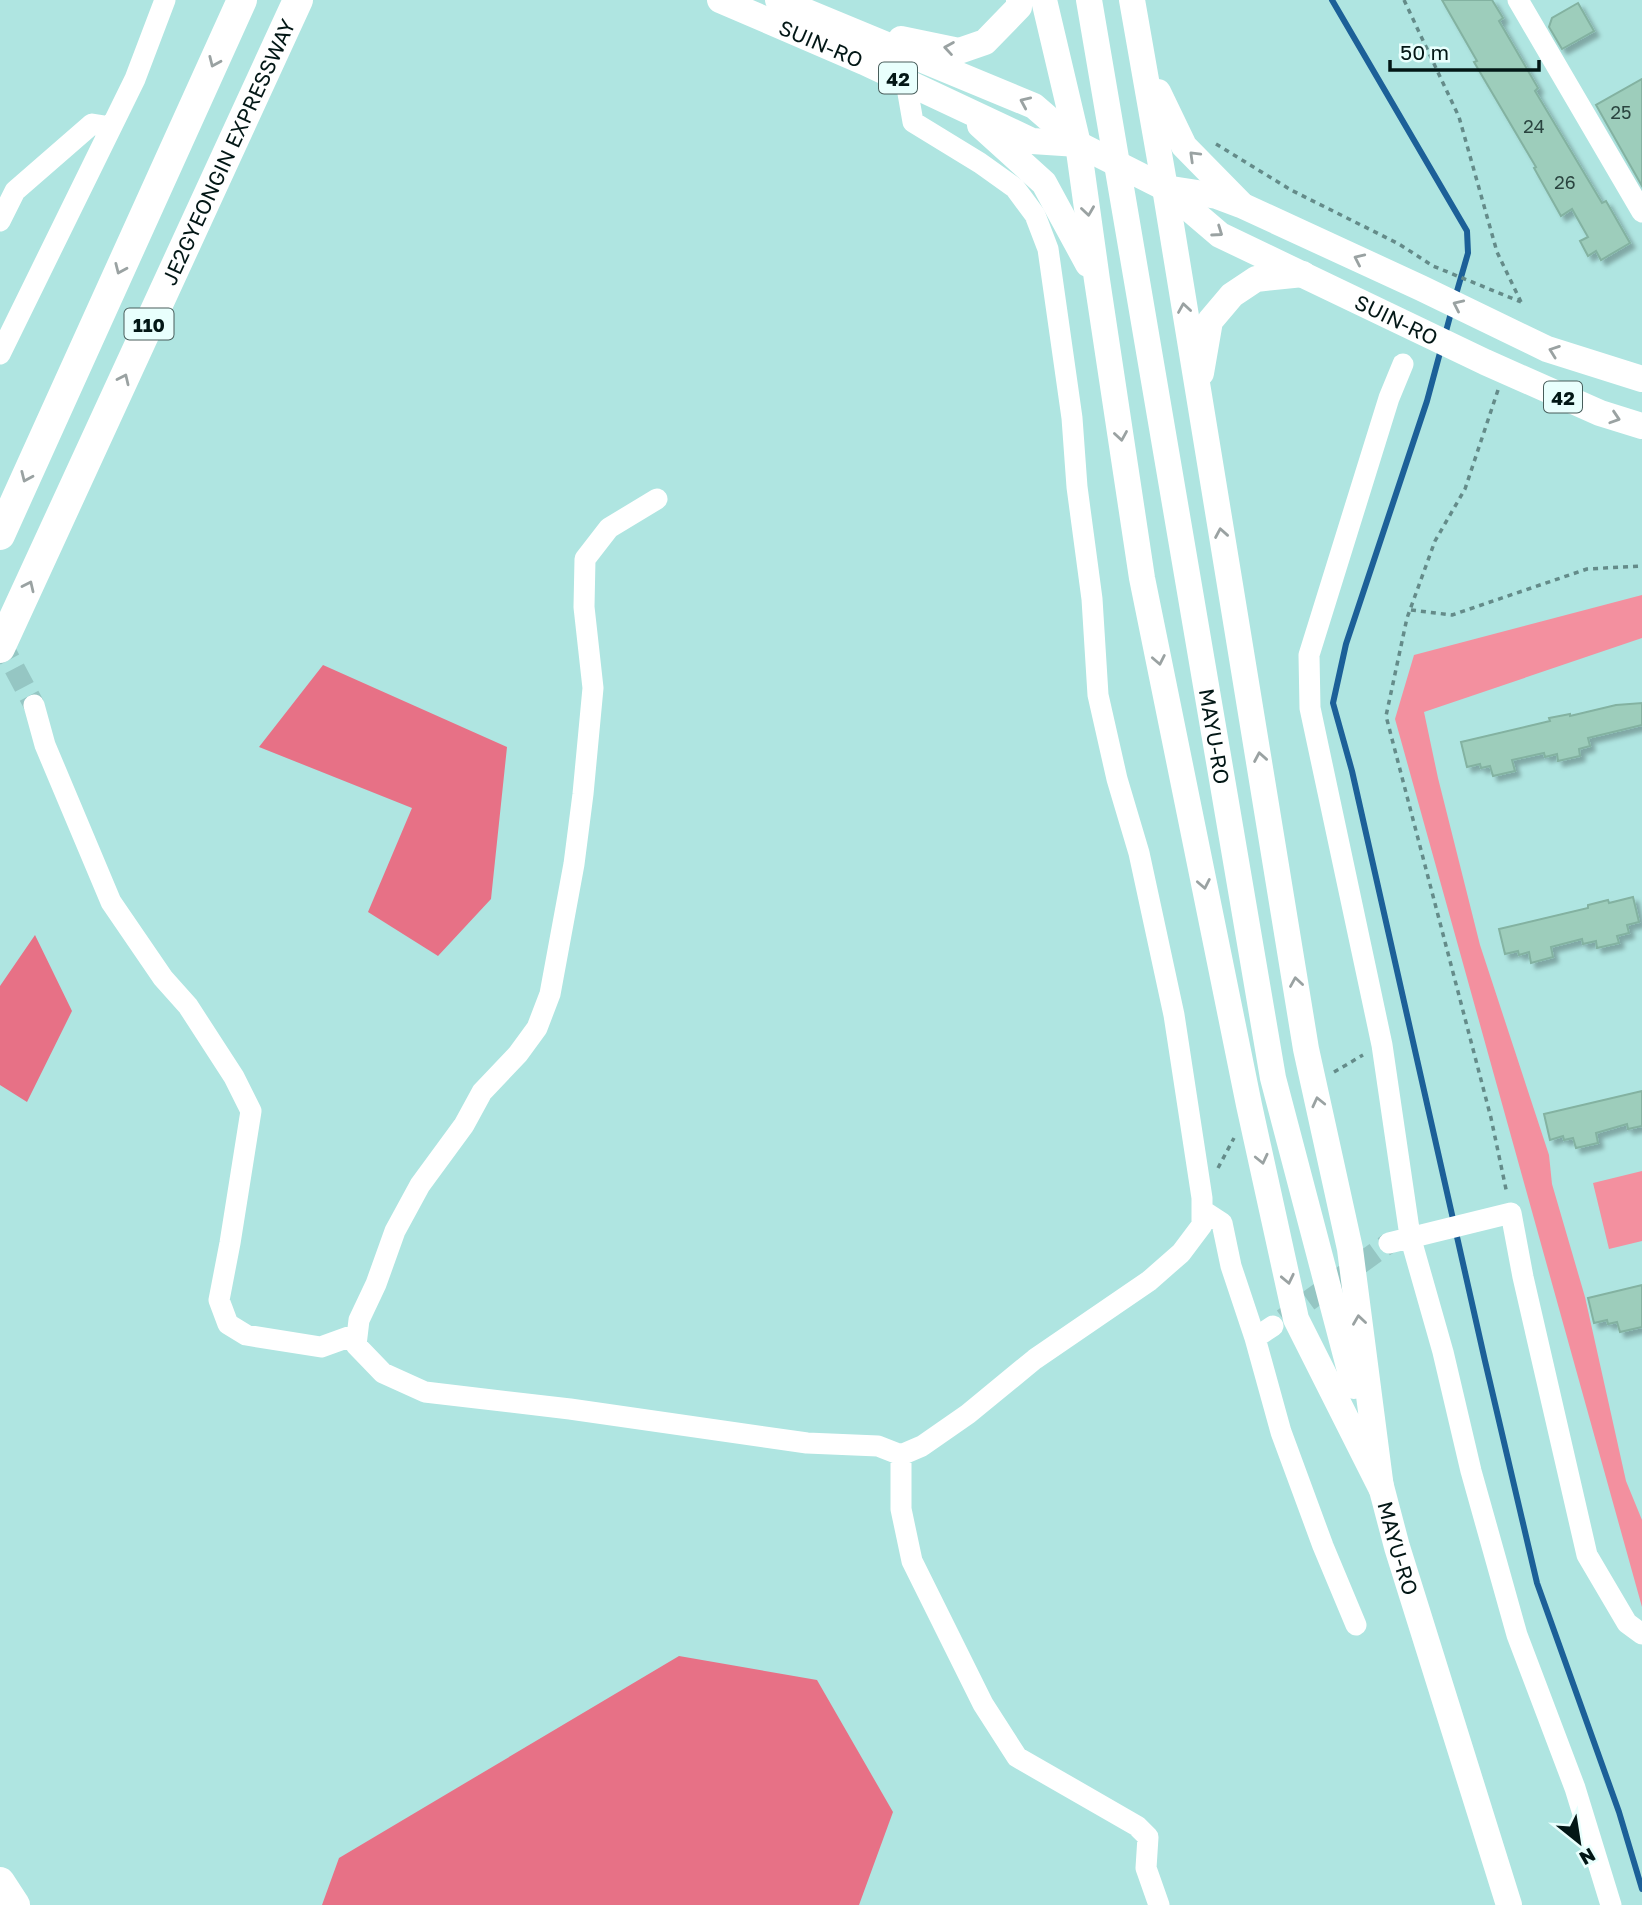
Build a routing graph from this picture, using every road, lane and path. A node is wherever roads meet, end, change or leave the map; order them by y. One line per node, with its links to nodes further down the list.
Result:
1 (165, 0): 16 (street)
2 (242, 0): 32 (highway, 110, one-way to 32)
3 (298, 0): 35 (highway, JE2GYEONGIN EXPRESSWAY / 110, one-way to 3)
4 (720, 0): 14 (main road, SUIN-RO / 42)
5 (778, 0): 12 (main road, SUIN-RO / 42)
6 (1019, 0): 12 (main road, one-way to 12)
7 (1044, 0): 17 (main road)
8 (1089, 0): 43 (main road, MAYU-RO)
9 (1132, 0): 13 (main road)
10 (1404, 0): 23 (path)
11 (1526, 3): 20 (street)
12 (835, 24): 17 (main road, SUIN-RO / 42, one-way to 12)
13 (1138, 34): 18 (main road); 19 (main road, one-way to 13)
14 (906, 82): 15 (main road, SUIN-RO / 42); 37 (street)
15 (961, 108): 17 (main road, SUIN-RO / 42); 24 (main road)
16 (111, 127): 21 (street); 25 (street)
17 (1079, 144): 18 (main road, SUIN-RO / 42); 24 (main road, one-way to 24)
18 (1165, 188): 19 (main road, SUIN-RO / 42); 22 (main road, SUIN-RO / 42, one-way to 22); 29 (main road, one-way to 18)
19 (1241, 205): 23 (main road, SUIN-RO / 42, one-way to 19)
20 (1642, 212)
21 (0, 221)
22 (1303, 274): 27 (main road, SUIN-RO / 42); 29 (main road)
23 (1427, 277): 28 (main road, SUIN-RO / 42, one-way to 23)
24 (1097, 280): 43 (main road, one-way to 43)
25 (0, 354)
26 (1403, 363): 39 (street)
27 (1495, 367): 30 (main road, SUIN-RO / 42, one-way to 30); 34 (path)
28 (1642, 379)
29 (1197, 392): 43 (main road, one-way to 29)
30 (1642, 426)
31 (657, 499): 41 (street)
32 (0, 535)
33 (1642, 566): 34 (path)
34 (1410, 610): 38 (path)
35 (0, 648)
36 (34, 705): 41 (street)
37 (1202, 1210): 42 (street); 44 (street)
38 (1502, 1215): 39 (street); 45 (street)
39 (1414, 1235): 40 (street); 50 (street)
40 (1389, 1243)
41 (357, 1334): 42 (street)
42 (901, 1455): 48 (street)
43 (1381, 1488): 49 (main road, MAYU-RO)
44 (1356, 1625)
45 (1642, 1634)
46 (0, 1882): 47 (highway)
47 (15, 1905)
48 (1159, 1905)
49 (1510, 1905)
50 (1611, 1905)

